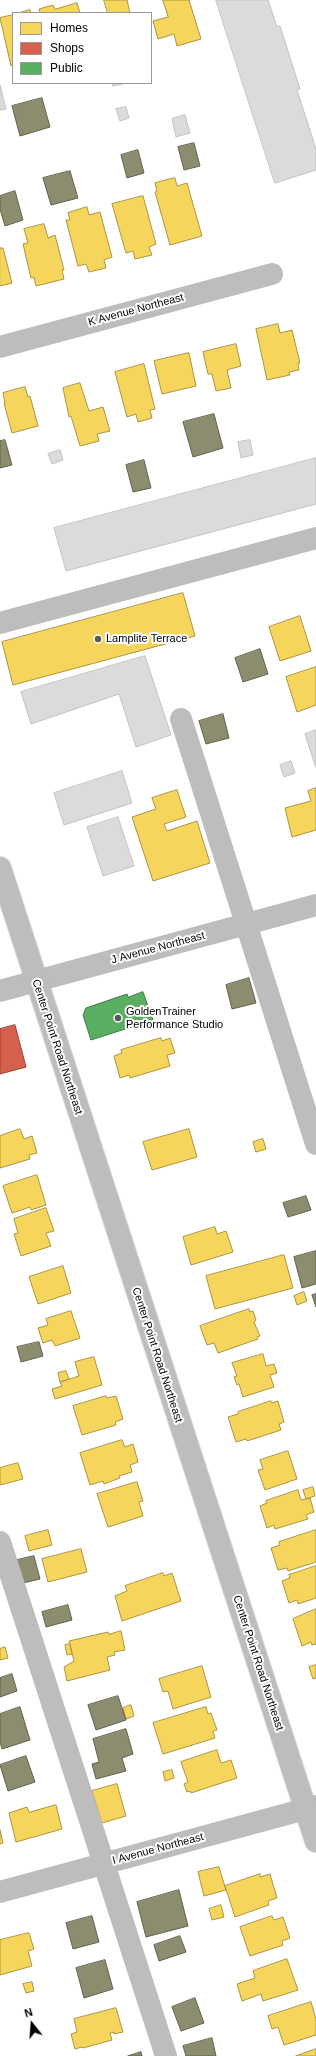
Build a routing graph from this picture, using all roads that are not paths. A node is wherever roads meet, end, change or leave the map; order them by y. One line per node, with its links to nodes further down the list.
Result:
1 (272, 274): 2 (main road, K Avenue Northeast)
2 (0, 347)
3 (316, 538): 4 (main road)
4 (0, 624)
5 (181, 719): 9 (main road)
6 (0, 868): 8 (main road, Center Point Road Northeast)
7 (316, 905): 9 (main road, J Avenue Northeast)
8 (6, 910): 10 (main road, Center Point Road Northeast)
9 (246, 924): 10 (main road, J Avenue Northeast); 12 (main road)
10 (36, 982): 11 (main road, J Avenue Northeast); 14 (main road, Center Point Road Northeast)
11 (0, 992)
12 (316, 1144)
13 (0, 1542): 16 (main road)
14 (311, 1807): 15 (main road, Center Point Road Northeast); 16 (main road, I Avenue Northeast)
15 (316, 1841)
16 (104, 1864): 17 (main road, I Avenue Northeast); 18 (main road)
17 (0, 1892)
18 (166, 2056)

